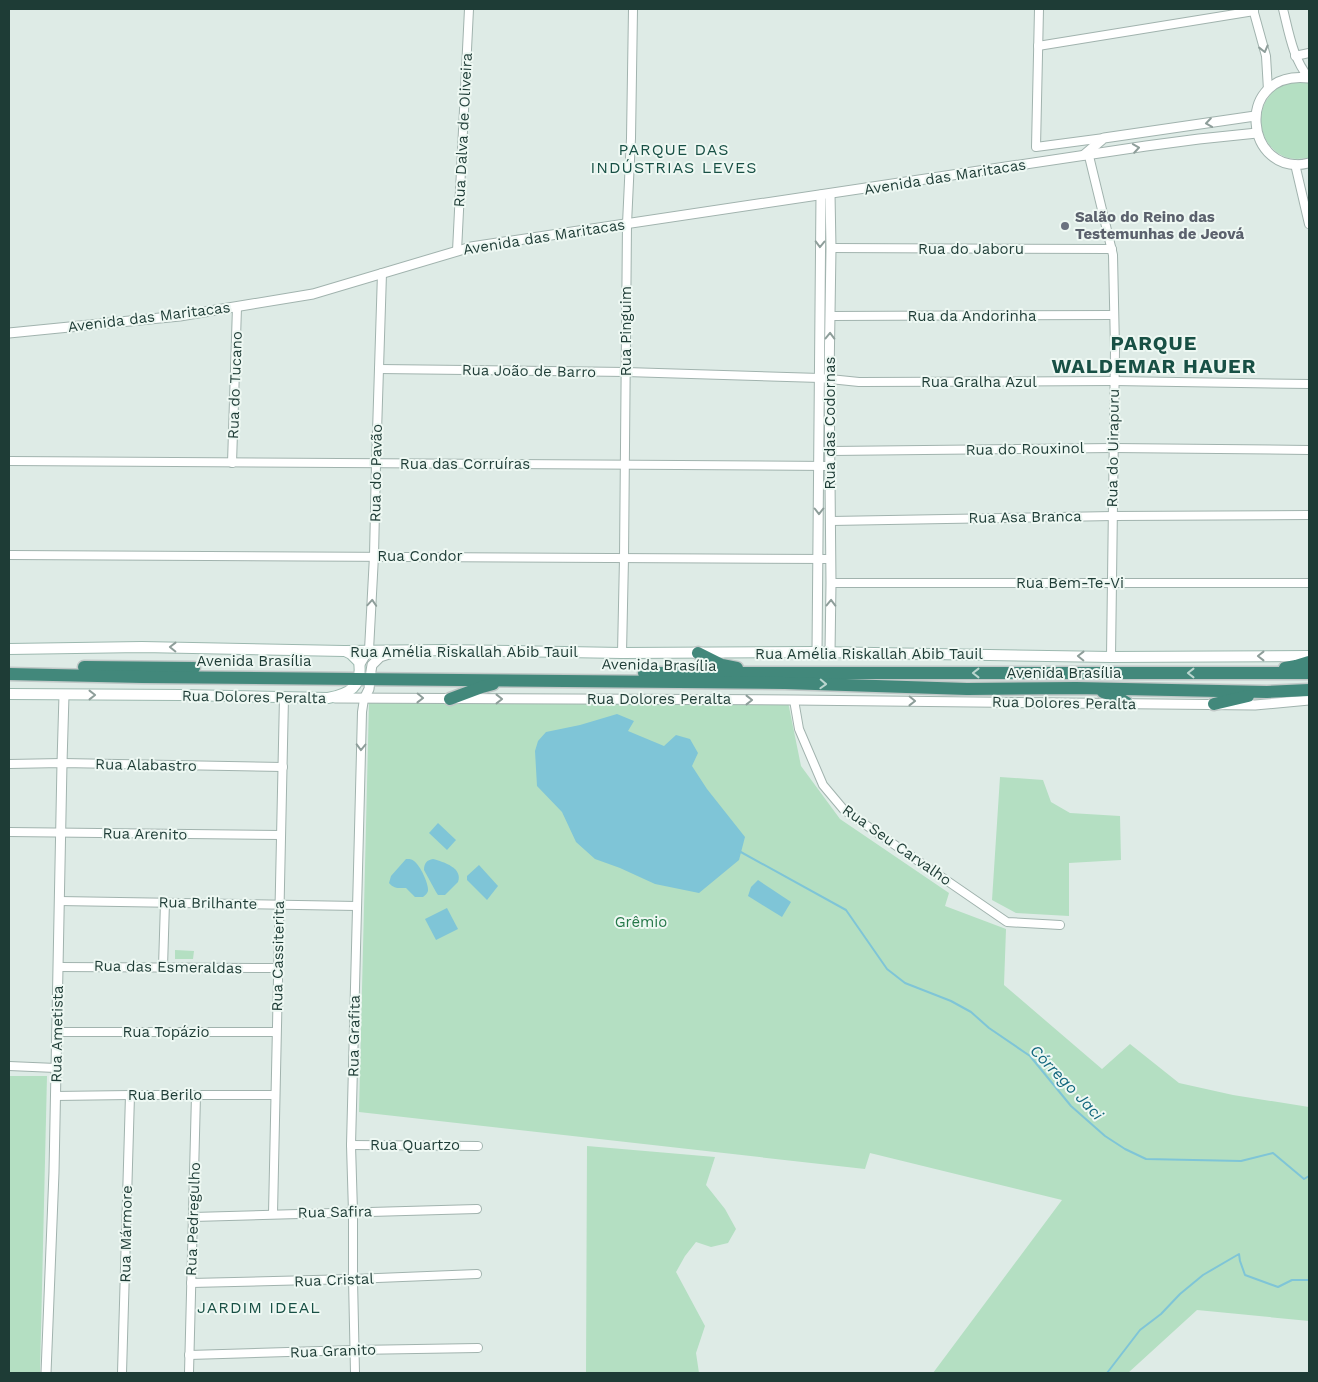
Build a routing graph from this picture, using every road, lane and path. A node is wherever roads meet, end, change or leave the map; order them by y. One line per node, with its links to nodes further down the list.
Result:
1 (469, 9): 24 (street, Rua Dalva de Oliveira)
2 (633, 9): 20 (street, Rua Pinguim)
3 (1039, 9): 6 (street)
4 (1284, 9): 8 (street)
5 (1254, 10): 6 (street); 10 (street, one-way to 10)
6 (1038, 46): 14 (street, Avenida das Maritacas)
7 (1309, 53): 8 (street)
8 (1296, 56): 9 (street)
9 (1309, 78): 10 (street)
10 (1268, 90): 11 (street)
11 (1255, 116): 12 (street, Avenida das Maritacas, one-way to 12); 13 (street)
12 (1191, 126): 14 (street, Avenida das Maritacas); 15 (street)
13 (1257, 134): 15 (street, Avenida das Maritacas); 18 (street)
14 (1104, 138): 16 (street)
15 (1193, 140): 16 (street, Avenida das Maritacas, one-way to 15)
16 (1087, 154): 19 (street, Avenida das Maritacas); 23 (street, Rua do Uirapuru)
17 (1309, 163): 18 (street)
18 (1294, 164): 21 (street)
19 (826, 194): 20 (street, Avenida das Maritacas); 22 (street, Rua das Codornas); 26 (street, Rua das Codornas, one-way to 26)
20 (627, 224): 24 (street, Avenida das Maritacas); 33 (street, Rua Pinguim)
21 (1309, 224)
22 (831, 248): 23 (street, Rua do Jaboru); 27 (street, Rua das Codornas)
23 (1112, 249): 29 (street, Rua do Uirapuru)
24 (458, 250): 25 (street, Avenida das Maritacas)
25 (382, 273): 28 (street, Avenida das Maritacas); 32 (street, Rua do Pavão)
26 (819, 295): 27 (street); 34 (street, Rua das Codornas)
27 (831, 295): 30 (street, Rua das Codornas)
28 (237, 307): 31 (street, Avenida das Maritacas); 43 (street, Rua do Tucano)
29 (1114, 315): 30 (street, Rua da Andorinha); 35 (street, Rua do Uirapuru)
30 (830, 316): 34 (street, Rua das Codornas, one-way to 30)
31 (9, 333)
32 (379, 369): 33 (street, Rua João de Barro); 44 (street, Rua do Pavão)
33 (626, 372): 34 (street, Rua João de Barro); 45 (street, Rua Pinguim)
34 (825, 378): 35 (street, Rua Gralha Azul); 37 (street, Rua das Codornas); 38 (street, Rua das Codornas)
35 (1114, 381): 36 (street, Rua Gralha Azul); 39 (street, Rua do Uirapuru)
36 (1309, 384)
37 (819, 438): 38 (street); 46 (street, Rua das Codornas)
38 (830, 438): 41 (street, Rua das Codornas)
39 (1114, 448): 40 (street, Rua do Rouxinol); 41 (street, Rua do Rouxinol); 49 (street, Rua do Uirapuru)
40 (1309, 450)
41 (831, 451): 47 (street, Rua das Codornas)
42 (9, 461): 43 (street, Rua das Corruíras)
43 (232, 463): 44 (street, Rua das Corruíras)
44 (376, 464): 45 (street, Rua das Corruíras); 52 (street, Rua do Pavão)
45 (625, 465): 46 (street, Rua das Corruíras); 53 (street, Rua Pinguim)
46 (819, 466): 47 (street, Rua das Corruíras); 54 (street, Rua das Codornas, one-way to 54)
47 (831, 466): 50 (street, Rua das Codornas)
48 (1309, 515): 49 (street, Rua Asa Branca)
49 (1112, 516): 50 (street, Rua Asa Branca); 57 (street, Rua do Uirapuru)
50 (831, 521): 55 (street, Rua das Codornas)
51 (9, 555): 52 (street, Rua Condor)
52 (374, 556): 53 (street, Rua Condor); 60 (street, Rua do Pavão, one-way to 52)
53 (624, 558): 54 (street, Rua Condor); 65 (street, Rua Pinguim)
54 (818, 559): 55 (street, Rua Condor); 63 (street, Rua das Codornas)
55 (831, 559): 56 (street, Rua das Codornas)
56 (831, 583): 57 (street, Rua Bem-Te-Vi); 64 (street, Rua das Codornas, one-way to 56)
57 (1112, 583): 58 (street, Rua Bem-Te-Vi); 68 (street, Rua do Uirapuru)
58 (1309, 583)
59 (9, 649): 62 (main road, Rua Amélia Riskallah Abib Tauil, one-way to 59)
60 (369, 650): 61 (main road, Rua Amélia Riskallah Abib Tauil); 62 (main road, Rua Amélia Riskallah Abib Tauil); 75 (street, Rua do Pavão)
61 (402, 650): 65 (main road, Rua Amélia Riskallah Abib Tauil); 75 (street)
62 (344, 651): 75 (main road)
63 (817, 652): 64 (main road, Rua Amélia Riskallah Abib Tauil); 66 (main road, Rua Amélia Riskallah Abib Tauil)
64 (830, 652): 68 (main road, Rua Amélia Riskallah Abib Tauil, one-way to 64)
65 (622, 653): 66 (main road, Rua Amélia Riskallah Abib Tauil)
66 (698, 653): 74 (highway)
67 (1309, 656): 68 (main road, Rua Amélia Riskallah Abib Tauil, one-way to 68)
68 (1111, 657)
69 (1309, 662): 71 (highway)
70 (9, 666): 75 (highway, Avenida Brasília)
71 (1226, 673): 72 (highway, Avenida Brasília); 74 (highway, Avenida Brasília, one-way to 74)
72 (1309, 673)
73 (9, 674): 75 (highway, Avenida Brasília)
74 (774, 674): 75 (highway, Avenida Brasília)
75 (365, 675): 76 (highway, Avenida Brasília); 85 (main road); 86 (street); 87 (street)
76 (530, 680): 78 (highway, Avenida Brasília, one-way to 78); 88 (highway)
77 (1309, 685): 79 (highway)
78 (1076, 688): 81 (highway, Avenida Brasília); 91 (highway)
79 (1290, 690): 80 (highway, Avenida Brasília); 81 (highway, Avenida Brasília)
80 (1309, 690)
81 (1267, 692): 92 (highway)
82 (9, 694): 83 (main road, Rua Dolores Peralta)
83 (64, 695): 84 (main road, Rua Dolores Peralta, one-way to 84); 94 (street, Rua Ametista)
84 (284, 697): 85 (main road, Rua Dolores Peralta); 95 (street, Rua Cassiterita)
85 (328, 698): 87 (street, Rua Dolores Peralta)
86 (389, 698): 87 (street, Rua Dolores Peralta); 88 (street, Rua Dolores Peralta, one-way to 88)
87 (364, 699): 102 (street, Rua Grafita, one-way to 102)
88 (450, 699): 89 (street, Rua Dolores Peralta, one-way to 89)
89 (794, 700): 91 (street, Rua Dolores Peralta, one-way to 91); 103 (street, Rua Seu Carvalho)
90 (1309, 700): 92 (street, Rua Dolores Peralta)
91 (1127, 703): 92 (street, Rua Dolores Peralta)
92 (1214, 704)
93 (9, 764): 94 (street, Rua Alabastro)
94 (62, 764): 95 (street, Rua Alabastro); 97 (street, Rua Ametista)
95 (283, 767): 98 (street, Rua Cassiterita)
96 (9, 832): 97 (street, Rua Arenito)
97 (61, 833): 98 (street, Rua Arenito); 99 (street, Rua Ametista)
98 (281, 835): 101 (street, Rua Cassiterita)
99 (59, 901): 100 (street, Rua Brilhante); 104 (street, Rua Ametista)
100 (164, 902): 101 (street, Rua Brilhante); 105 (street)
101 (280, 904): 102 (street, Rua Brilhante); 106 (street, Rua Cassiterita)
102 (357, 906): 115 (street, Rua Grafita)
103 (1060, 924)
104 (58, 966): 105 (street, Rua das Esmeraldas); 107 (street, Rua Ametista)
105 (163, 967): 106 (street, Rua das Esmeraldas)
106 (278, 968): 108 (street, Rua Cassiterita)
107 (57, 1032): 108 (street, Rua Topázio); 110 (street, Rua Ametista)
108 (276, 1032): 114 (street, Rua Cassiterita)
109 (9, 1066): 110 (street)
110 (56, 1068): 113 (street, Rua Ametista)
111 (130, 1095): 112 (street, Rua Berilo); 113 (street, Rua Berilo); 128 (street, Rua Mármore)
112 (196, 1095): 114 (street, Rua Berilo); 120 (street, Rua Pedregulho)
113 (56, 1096): 127 (street, Rua Ametista)
114 (274, 1096): 119 (street, Rua Cassiterita)
115 (351, 1145): 116 (street, Rua Quartzo); 118 (street, Rua Grafita)
116 (478, 1146)
117 (477, 1209): 118 (street, Rua Safira)
118 (353, 1212): 119 (street, Rua Safira); 122 (street, Rua Grafita)
119 (273, 1214): 120 (street, Rua Safira)
120 (193, 1217): 123 (street, Rua Pedregulho)
121 (477, 1274): 122 (street, Rua Cristal)
122 (353, 1279): 123 (street, Rua Cristal); 125 (street, Rua Grafita)
123 (191, 1283): 126 (street, Rua Pedregulho)
124 (478, 1348): 125 (street, Rua Granito)
125 (355, 1350): 126 (street, Rua Granito); 130 (street, Rua Grafita)
126 (189, 1355): 129 (street, Rua Pedregulho)
127 (46, 1373)
128 (122, 1373)
129 (189, 1373)
130 (355, 1373)

